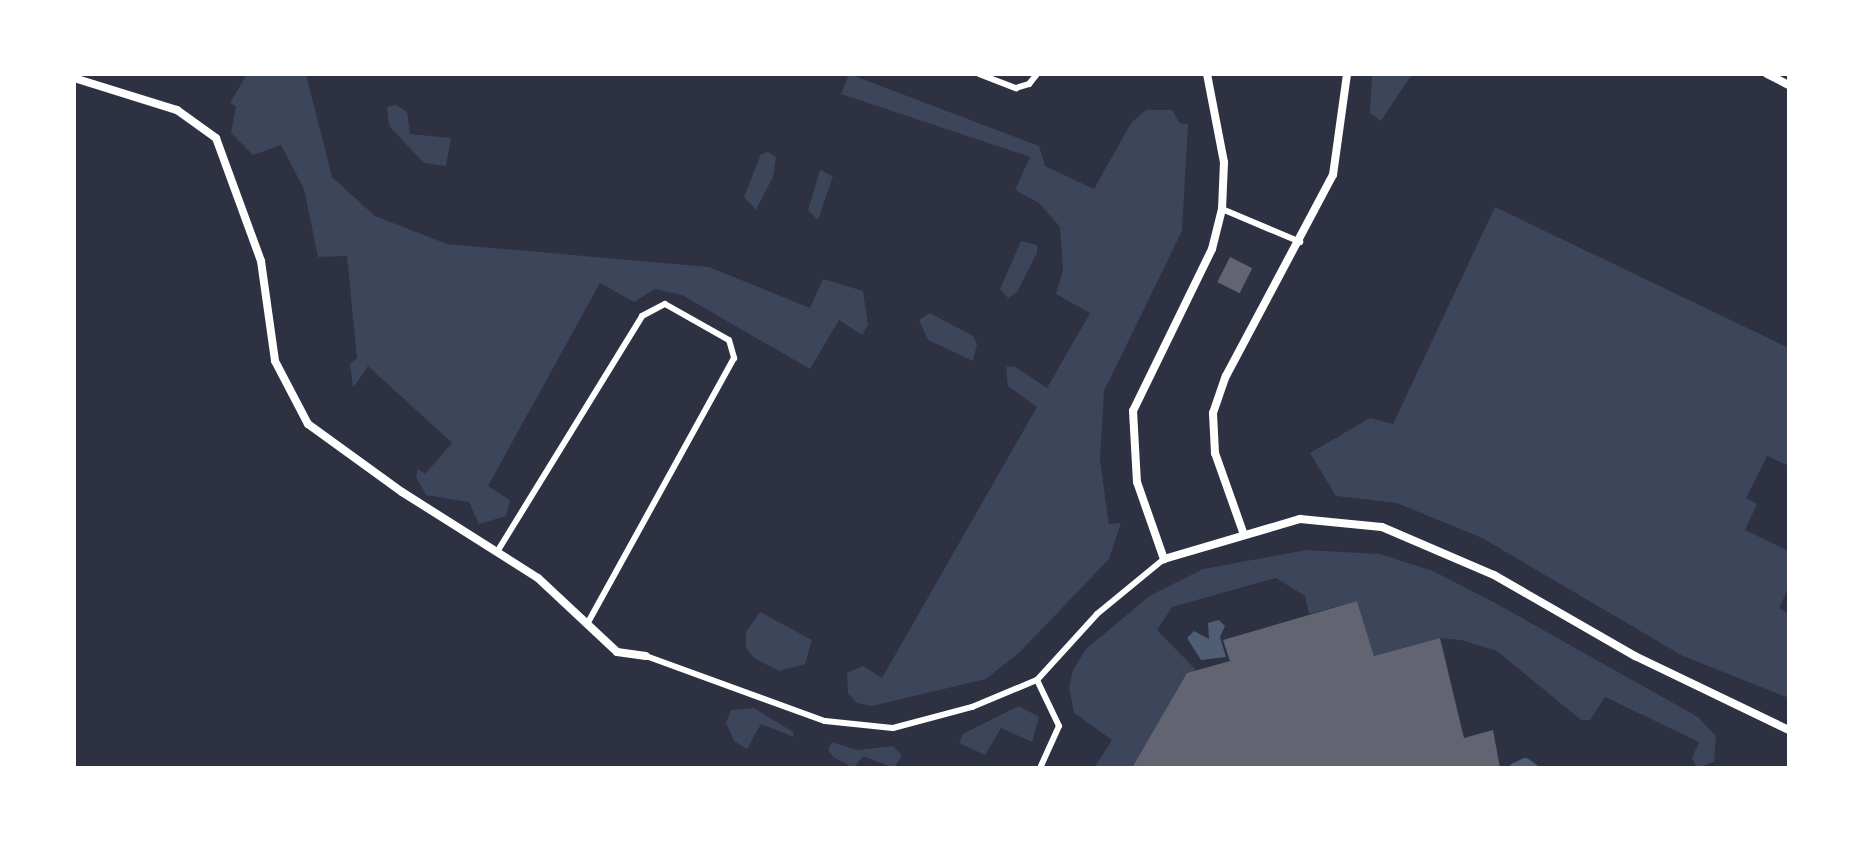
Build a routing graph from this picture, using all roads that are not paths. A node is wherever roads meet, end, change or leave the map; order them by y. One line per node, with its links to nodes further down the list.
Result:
1 (979, 74): 2 (lane)
2 (1037, 74)
3 (1207, 74): 8 (street)
4 (1347, 74): 9 (street)
5 (1767, 74): 7 (street)
6 (74, 78): 11 (street)
7 (1789, 85)
8 (1222, 209): 9 (lane); 12 (street)
9 (1300, 243): 10 (street)
10 (1243, 532): 12 (street); 16 (street)
11 (497, 552): 13 (street); 13 (lane)
12 (1164, 559): 15 (lane)
13 (588, 623): 14 (street)
14 (646, 656): 15 (lane)
15 (1037, 680): 17 (lane)
16 (1789, 730)
17 (1040, 768)

